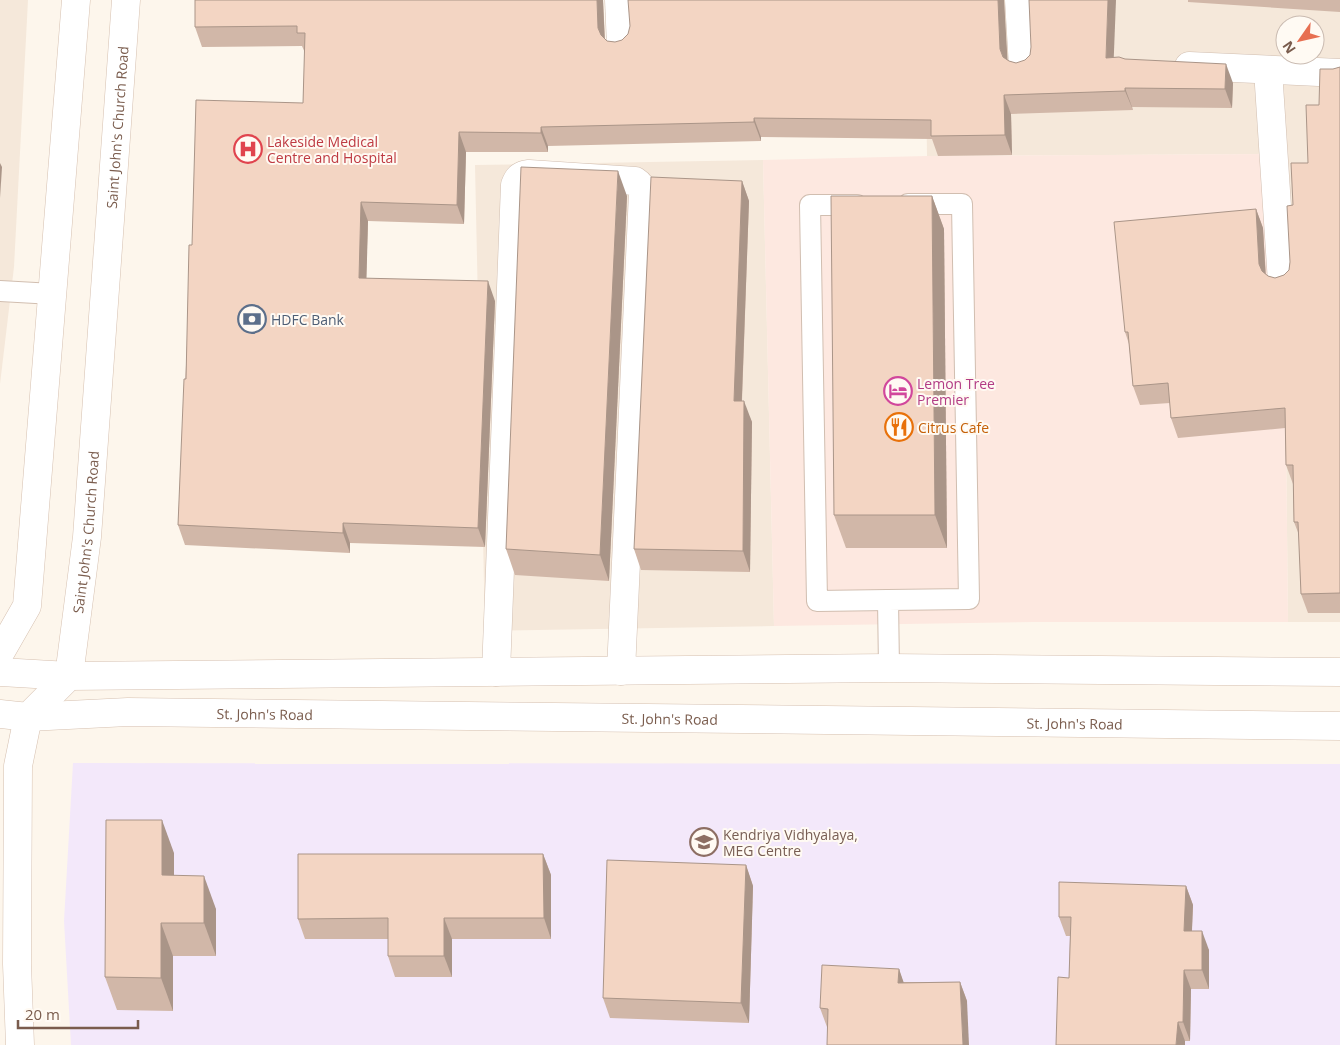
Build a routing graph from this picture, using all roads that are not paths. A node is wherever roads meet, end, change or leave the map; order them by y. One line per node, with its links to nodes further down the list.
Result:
1 (76, 0): 12 (main road)
2 (126, 0): 20 (main road, Saint John's Church Road)
3 (619, 0): 5 (main road)
4 (1019, 0): 7 (main road)
5 (621, 46)
6 (1162, 64): 8 (main road)
7 (1023, 67)
8 (1268, 70): 9 (main road); 10 (main road)
9 (1340, 73)
10 (1282, 282)
11 (0, 291): 12 (lane)
12 (53, 294): 14 (main road)
13 (888, 600): 13 (lane); 15 (lane)
14 (0, 653)
15 (889, 668): 16 (main road); 19 (main road)
16 (621, 671): 18 (main road); 18 (main road)
17 (0, 672): 20 (main road)
18 (496, 672): 20 (main road)
19 (1340, 672)
20 (69, 676): 22 (main road)
21 (0, 714): 22 (main road, St. John's Road)
22 (28, 717): 23 (main road, St. John's Road); 24 (main road)
23 (1340, 726)
24 (20, 1045)

